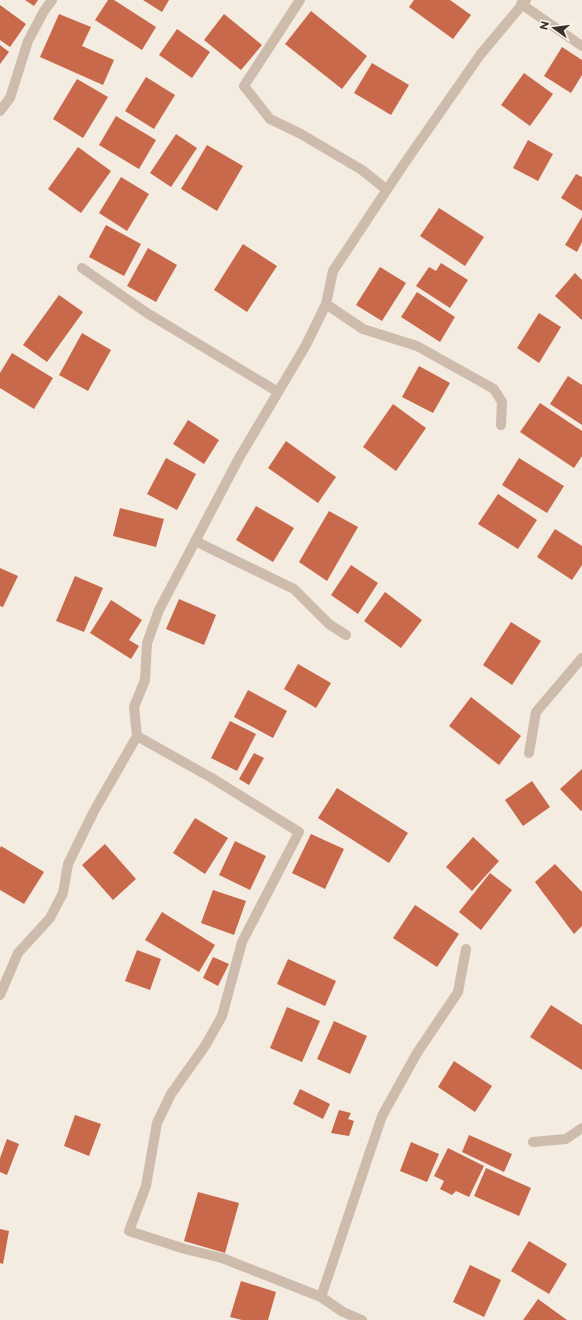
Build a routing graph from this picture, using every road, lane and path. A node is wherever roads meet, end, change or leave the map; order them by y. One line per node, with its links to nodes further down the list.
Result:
1 (52, 0): 5 (street)
2 (300, 0): 6 (street)
3 (524, 2): 4 (street); 6 (street)
4 (582, 46)
5 (0, 112)
6 (386, 190): 8 (street)
7 (82, 268): 9 (street)
8 (326, 304): 9 (street); 10 (street)
9 (278, 392): 11 (street)
10 (501, 425)
11 (195, 541): 12 (street); 14 (street)
12 (346, 635)
13 (582, 658): 15 (street)
14 (136, 736): 17 (street); 20 (street)
15 (530, 753)
16 (466, 948): 20 (street)
17 (0, 995)
18 (582, 1128): 19 (street)
19 (533, 1142)
20 (321, 1296): 21 (street)
21 (362, 1320)

